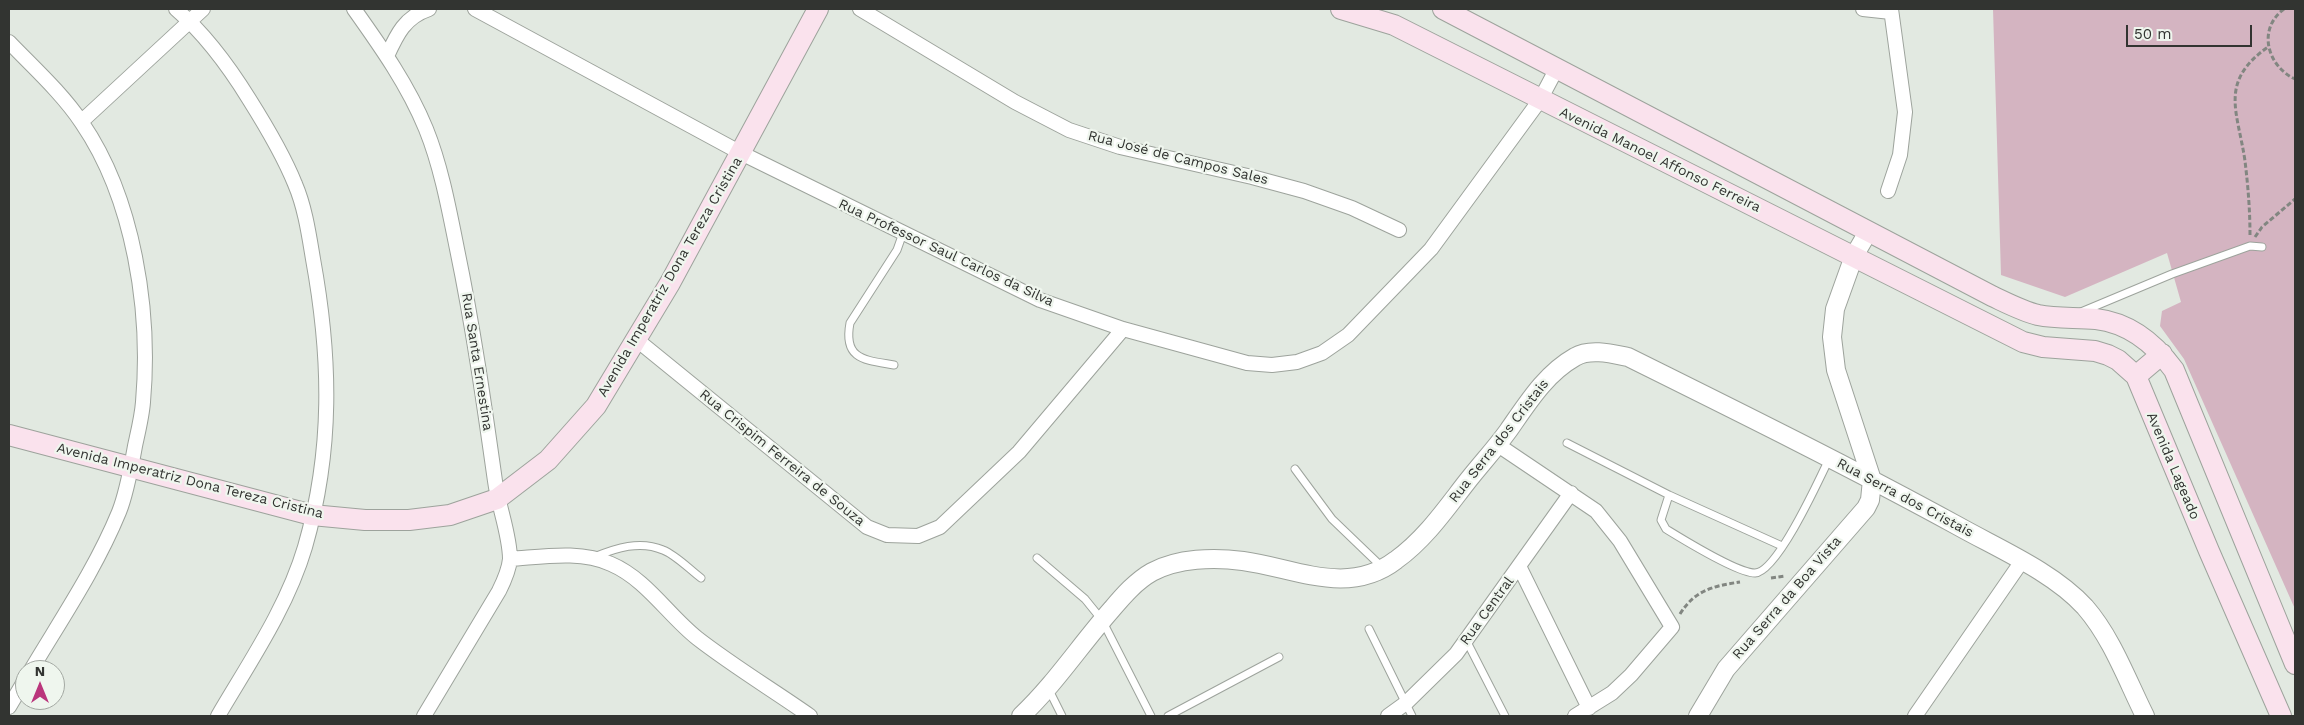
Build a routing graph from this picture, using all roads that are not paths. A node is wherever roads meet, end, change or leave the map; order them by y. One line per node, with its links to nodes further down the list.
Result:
1 (176, 9): 12 (street)
2 (203, 9): 12 (street)
3 (354, 9): 14 (street, Rua Santa Ernestina)
4 (429, 9): 14 (street)
5 (475, 9): 18 (street, Rua Professor Saul Carlos da Silva)
6 (818, 9): 18 (main road, Avenida Imperatriz Dona Tereza Cristina)
7 (860, 9): 20 (street, Rua José de Campos Sales)
8 (1341, 9): 16 (main road, Avenida Manoel Affonso Ferreira)
9 (1443, 9): 15 (main road)
10 (1863, 9): 11 (street)
11 (1891, 10): 19 (street)
12 (190, 21): 17 (street); 42 (street)
13 (9, 42): 17 (street)
14 (387, 56): 41 (street, Rua Santa Ernestina)
15 (1557, 68): 16 (street, Rua Professor Saul Carlos da Silva); 21 (main road)
16 (1540, 100): 24 (main road, Avenida Manoel Affonso Ferreira); 27 (street, Rua Professor Saul Carlos da Silva)
17 (82, 121): 36 (street)
18 (741, 153): 22 (street, Rua Professor Saul Carlos da Silva); 28 (main road, Avenida Imperatriz Dona Tereza Cristina)
19 (1888, 191)
20 (1400, 230)
21 (1868, 232): 24 (street); 25 (main road)
22 (903, 233): 27 (street, Rua Professor Saul Carlos da Silva); 30 (lane)
23 (2262, 247): 25 (lane)
24 (1854, 256): 26 (main road, Avenida Manoel Affonso Ferreira); 38 (street)
25 (2065, 318): 29 (main road)
26 (1976, 320): 31 (main road, Avenida Lageado)
27 (1123, 329): 28 (street, Rua Crispim Ferreira de Souza)
28 (637, 340): 41 (main road, Avenida Imperatriz Dona Tereza Cristina)
29 (2162, 354): 31 (main road); 56 (main road)
30 (894, 365)
31 (2136, 376): 74 (main road, Avenida Lageado)
32 (9, 435): 36 (main road, Avenida Imperatriz Dona Tereza Cristina)
33 (1566, 443): 40 (lane)
34 (1498, 445): 35 (street, Rua Serra dos Cristais); 39 (street); 49 (street, Rua Serra dos Cristais)
35 (1829, 458): 38 (street, Rua Serra dos Cristais); 43 (lane)
36 (131, 467): 42 (main road, Avenida Imperatriz Dona Tereza Cristina); 55 (street)
37 (1295, 470): 49 (lane)
38 (1872, 480): 47 (street, Rua Serra dos Cristais); 71 (street, Rua Serra da Boa Vista)
39 (1572, 493): 48 (street, Rua Central); 59 (street)
40 (1669, 495): 43 (lane); 43 (lane)
41 (498, 499): 42 (main road, Avenida Imperatriz Dona Tereza Cristina); 46 (street, Rua Santa Ernestina)
42 (312, 515): 60 (street)
43 (1782, 546)
44 (592, 558): 46 (street); 50 (lane); 62 (street)
45 (1037, 558): 51 (lane)
46 (510, 559): 61 (street, Rua Santa Ernestina)
47 (2022, 561): 72 (street); 73 (street, Rua Serra dos Cristais)
48 (1519, 566): 53 (street, Rua Central); 59 (street)
49 (1383, 569): 51 (street, Rua Serra dos Cristais)
50 (701, 578)
51 (1102, 620): 57 (street, Rua Serra dos Cristais); 65 (lane)
52 (1369, 629): 58 (lane)
53 (1466, 640): 58 (street, Rua Central); 69 (lane)
54 (1279, 657): 66 (lane)
55 (37, 660)
56 (2295, 664)
57 (1048, 687): 63 (street, Rua Serra dos Cristais); 64 (lane)
58 (1406, 703): 67 (street, Rua Central); 68 (lane)
59 (1589, 708): 70 (street)
60 (218, 716)
61 (424, 716)
62 (810, 716)
63 (1021, 716)
64 (1062, 716)
65 (1151, 716)
66 (1168, 716)
67 (1388, 716)
68 (1412, 716)
69 (1505, 716)
70 (1575, 716)
71 (1698, 716)
72 (1915, 716)
73 (2144, 716)
74 (2281, 716)

